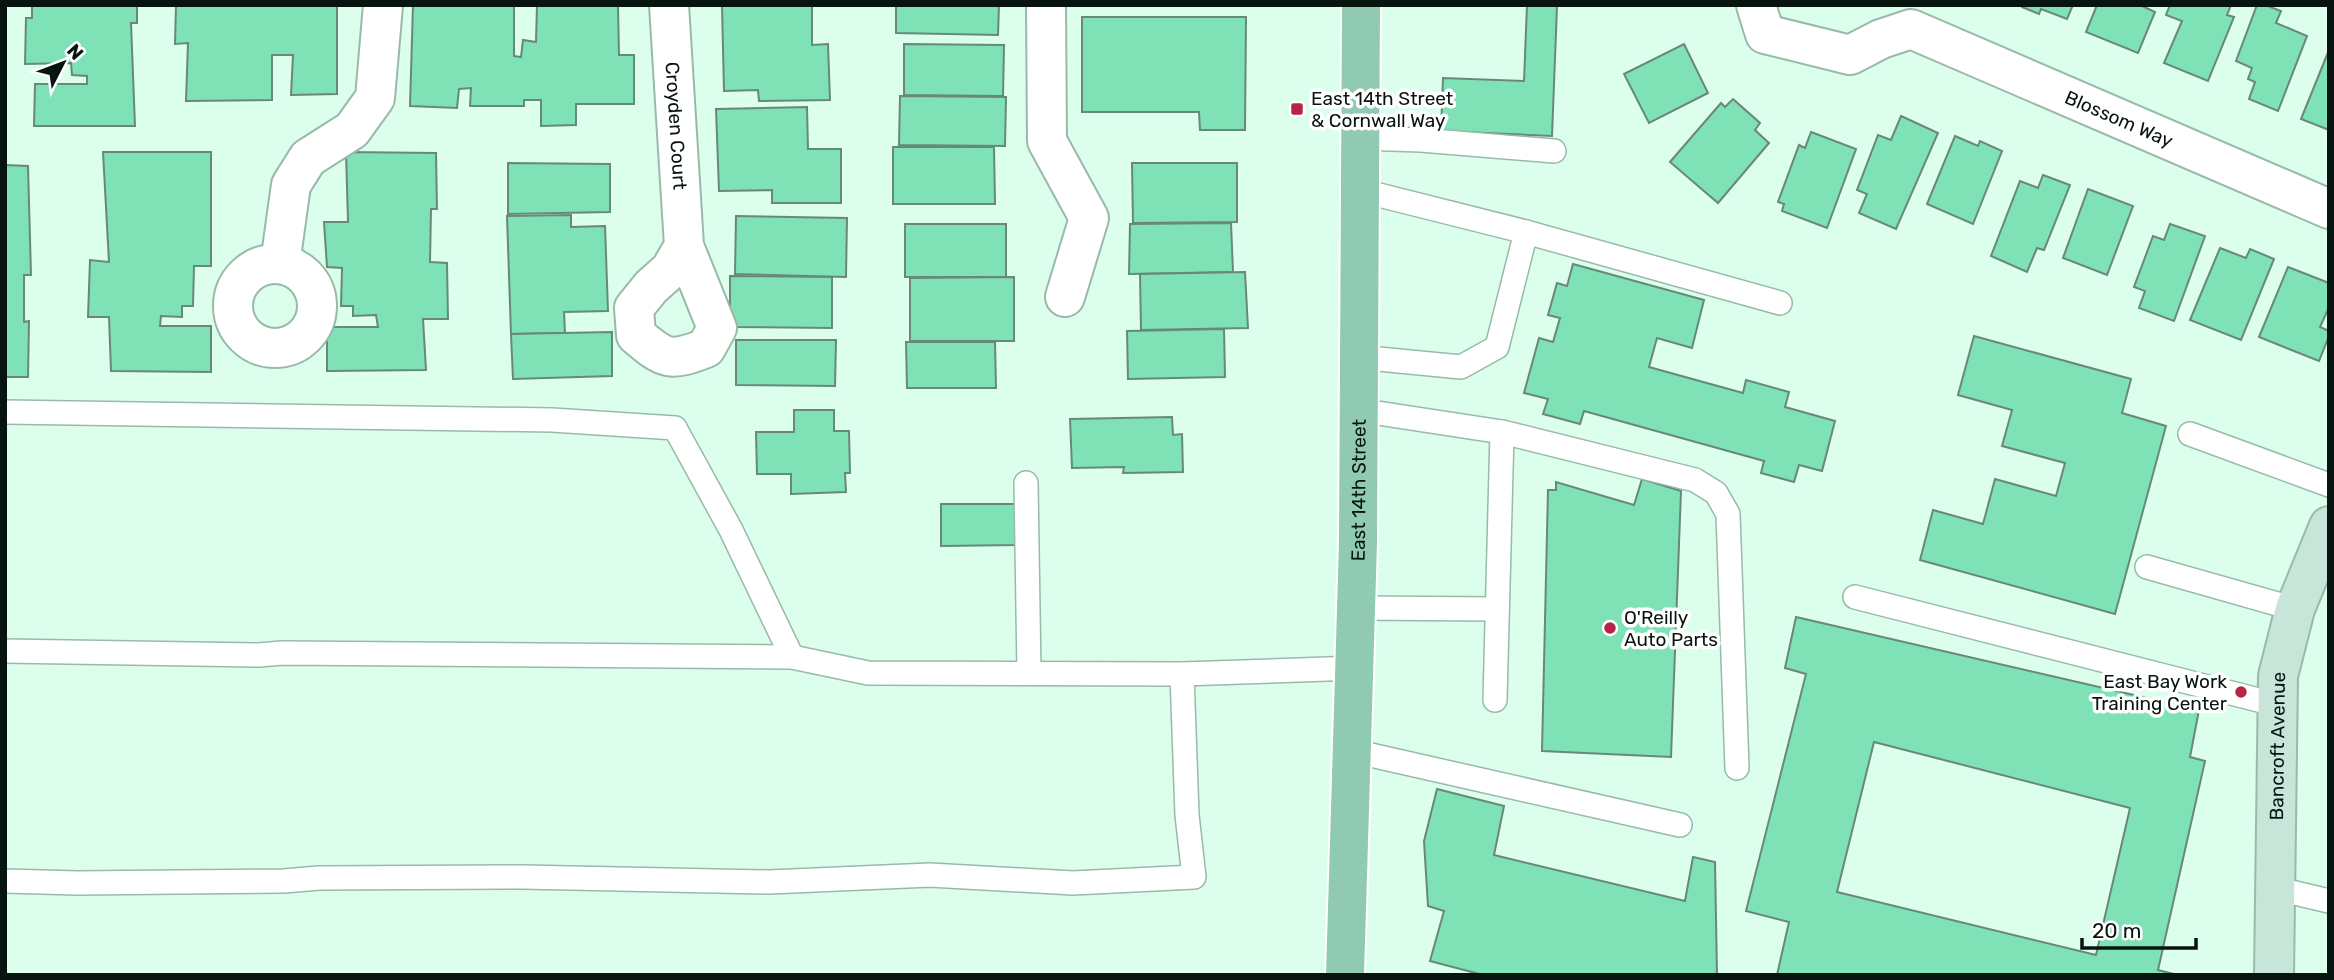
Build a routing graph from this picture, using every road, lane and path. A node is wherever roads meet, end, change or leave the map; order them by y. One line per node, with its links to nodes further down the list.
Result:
1 (383, 5): 13 (street)
2 (669, 5): 12 (street, Croyden Court)
3 (1045, 5): 14 (street)
4 (1361, 5): 7 (main road, East 14th Street)
5 (1756, 5): 6 (street, Blossom Way)
6 (1906, 17): 10 (street, Blossom Way)
7 (1360, 138): 8 (lane); 9 (main road, East 14th Street)
8 (1554, 151)
9 (1359, 190): 11 (lane); 16 (main road, East 14th Street)
10 (2329, 209)
11 (1526, 232): 15 (lane); 16 (lane)
12 (684, 246)
13 (280, 264)
14 (1065, 297)
15 (1780, 303)
16 (1357, 357): 17 (main road, East 14th Street)
17 (1358, 410): 19 (lane); 26 (main road, East 14th Street)
18 (5, 412): 30 (lane)
19 (1502, 432): 27 (lane); 37 (lane)
20 (2190, 434): 22 (lane)
21 (1026, 482): 32 (lane)
22 (2329, 485)
23 (2329, 526): 28 (main road, Bancroft Avenue)
24 (2147, 567): 28 (lane)
25 (1855, 597): 35 (lane)
26 (1357, 607): 27 (lane); 31 (main road, East 14th Street)
27 (1497, 609): 34 (lane)
28 (2295, 609): 35 (main road, Bancroft Avenue)
29 (5, 651): 30 (lane)
30 (792, 657): 32 (lane)
31 (1356, 668): 33 (lane); 36 (main road, East 14th Street)
32 (1029, 673): 33 (lane)
33 (1182, 674): 39 (lane)
34 (1495, 700)
35 (2278, 705): 40 (main road, Bancroft Avenue)
36 (1353, 751): 38 (lane); 42 (main road, East 14th Street)
37 (1737, 768)
38 (1680, 825)
39 (5, 881)
40 (2274, 888): 41 (lane); 43 (main road, Bancroft Avenue)
41 (2329, 901)
42 (1345, 975)
43 (2274, 975)

